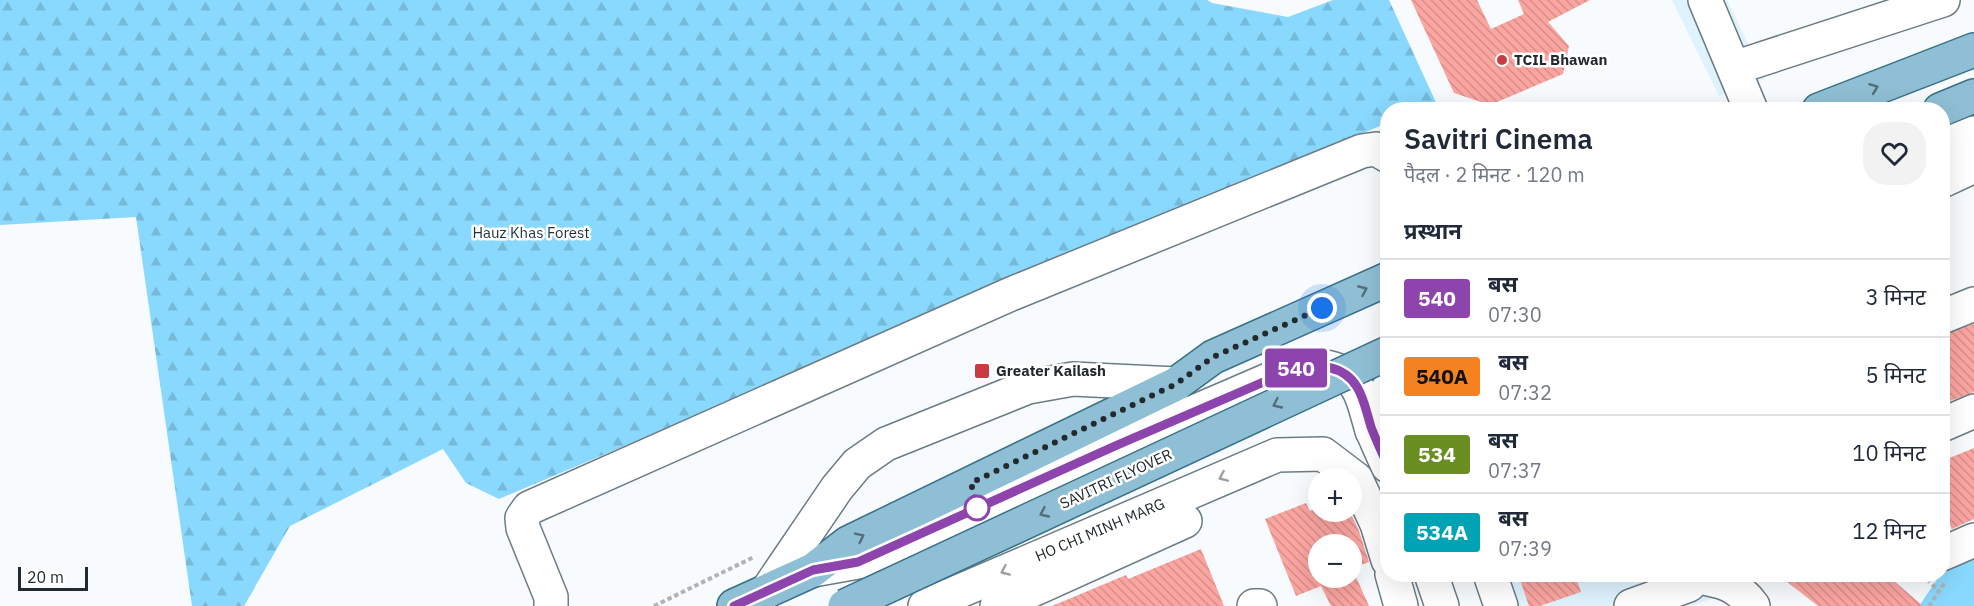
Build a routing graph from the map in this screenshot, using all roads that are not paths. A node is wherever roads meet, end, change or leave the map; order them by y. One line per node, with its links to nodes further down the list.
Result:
1 (1705, 0): 4 (street)
2 (1943, 0): 4 (street)
3 (1974, 50): 7 (main road, one-way to 3)
4 (1734, 68): 6 (street)
5 (1974, 96): 8 (main road)
6 (1748, 102)
7 (1840, 102)
8 (1950, 106)
9 (1974, 134): 10 (street)
10 (1950, 143)
11 (1380, 151): 38 (street)
12 (1974, 166): 13 (street)
13 (1950, 177)
14 (1380, 283): 18 (main road, one-way to 14)
15 (1974, 303): 16 (street)
16 (1950, 314)
17 (1380, 357): 40 (main road, SAVITRI FLYOVER, one-way to 40, bridge)
18 (1176, 384): 30 (main road, one-way to 18); 36 (street)
19 (1380, 406): 22 (street)
20 (1974, 411): 21 (street)
21 (1950, 422)
22 (1372, 431): 23 (street); 24 (street)
23 (1115, 446): 25 (street); 30 (street)
24 (1380, 448)
25 (1139, 512): 27 (street, HO CHI MINH MARG, one-way to 25); 41 (street, HO CHI MINH MARG, one-way to 41)
26 (1185, 521): 42 (street)
27 (1380, 534)
28 (1974, 540): 29 (street)
29 (1950, 550)
30 (813, 570): 36 (main road)
31 (1394, 582): 45 (street)
32 (1434, 582): 46 (street)
33 (1493, 582): 47 (street)
34 (1692, 582): 48 (street)
35 (1723, 582): 37 (street)
36 (766, 591): 39 (main road)
37 (1752, 605)
38 (551, 606)
39 (734, 606)
40 (844, 606)
41 (925, 606)
42 (997, 606)
43 (1254, 606): 44 (street)
44 (1260, 606)
45 (1401, 606)
46 (1442, 606)
47 (1501, 606)
48 (1630, 606)

